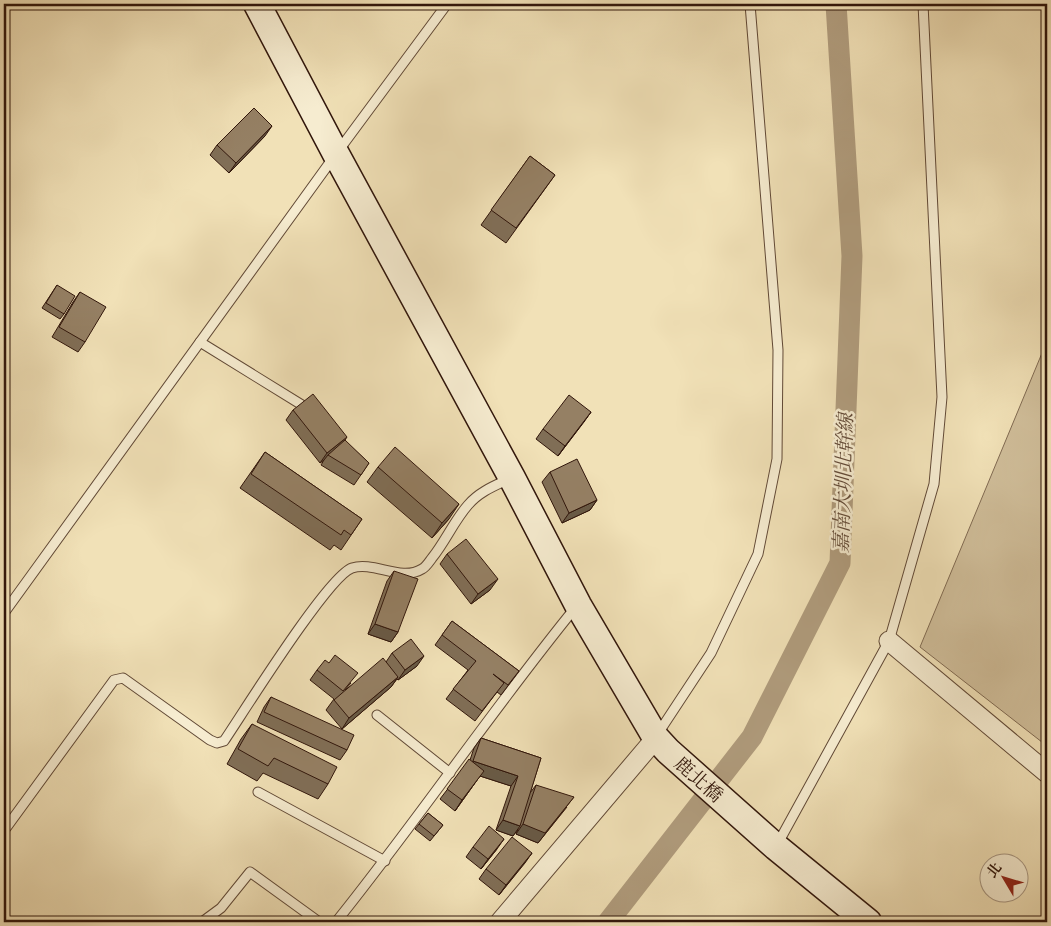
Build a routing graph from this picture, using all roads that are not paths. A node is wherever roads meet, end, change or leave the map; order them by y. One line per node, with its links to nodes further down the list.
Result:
1 (257, 4): 5 (main road, 鹿北橋)
2 (447, 4): 5 (lane)
3 (750, 4): 13 (lane)
4 (923, 4): 11 (lane)
5 (336, 154): 6 (lane); 8 (main road, 鹿北橋)
6 (200, 342): 7 (lane); 10 (lane)
7 (302, 405)
8 (512, 478): 9 (main road, 鹿北橋); 17 (lane)
9 (578, 605): 13 (main road, 鹿北橋); 14 (lane)
10 (4, 613)
11 (889, 641): 15 (street); 18 (lane)
12 (378, 715): 14 (lane)
13 (662, 744): 18 (main road, 鹿北橋); 23 (street)
14 (450, 773): 19 (lane)
15 (1047, 773)
16 (258, 792): 19 (lane)
17 (4, 828)
18 (776, 847): 24 (main road, 鹿北橋)
19 (385, 861): 22 (lane)
20 (202, 922): 21 (lane)
21 (319, 922)
22 (336, 922)
23 (500, 922)
24 (868, 922)

